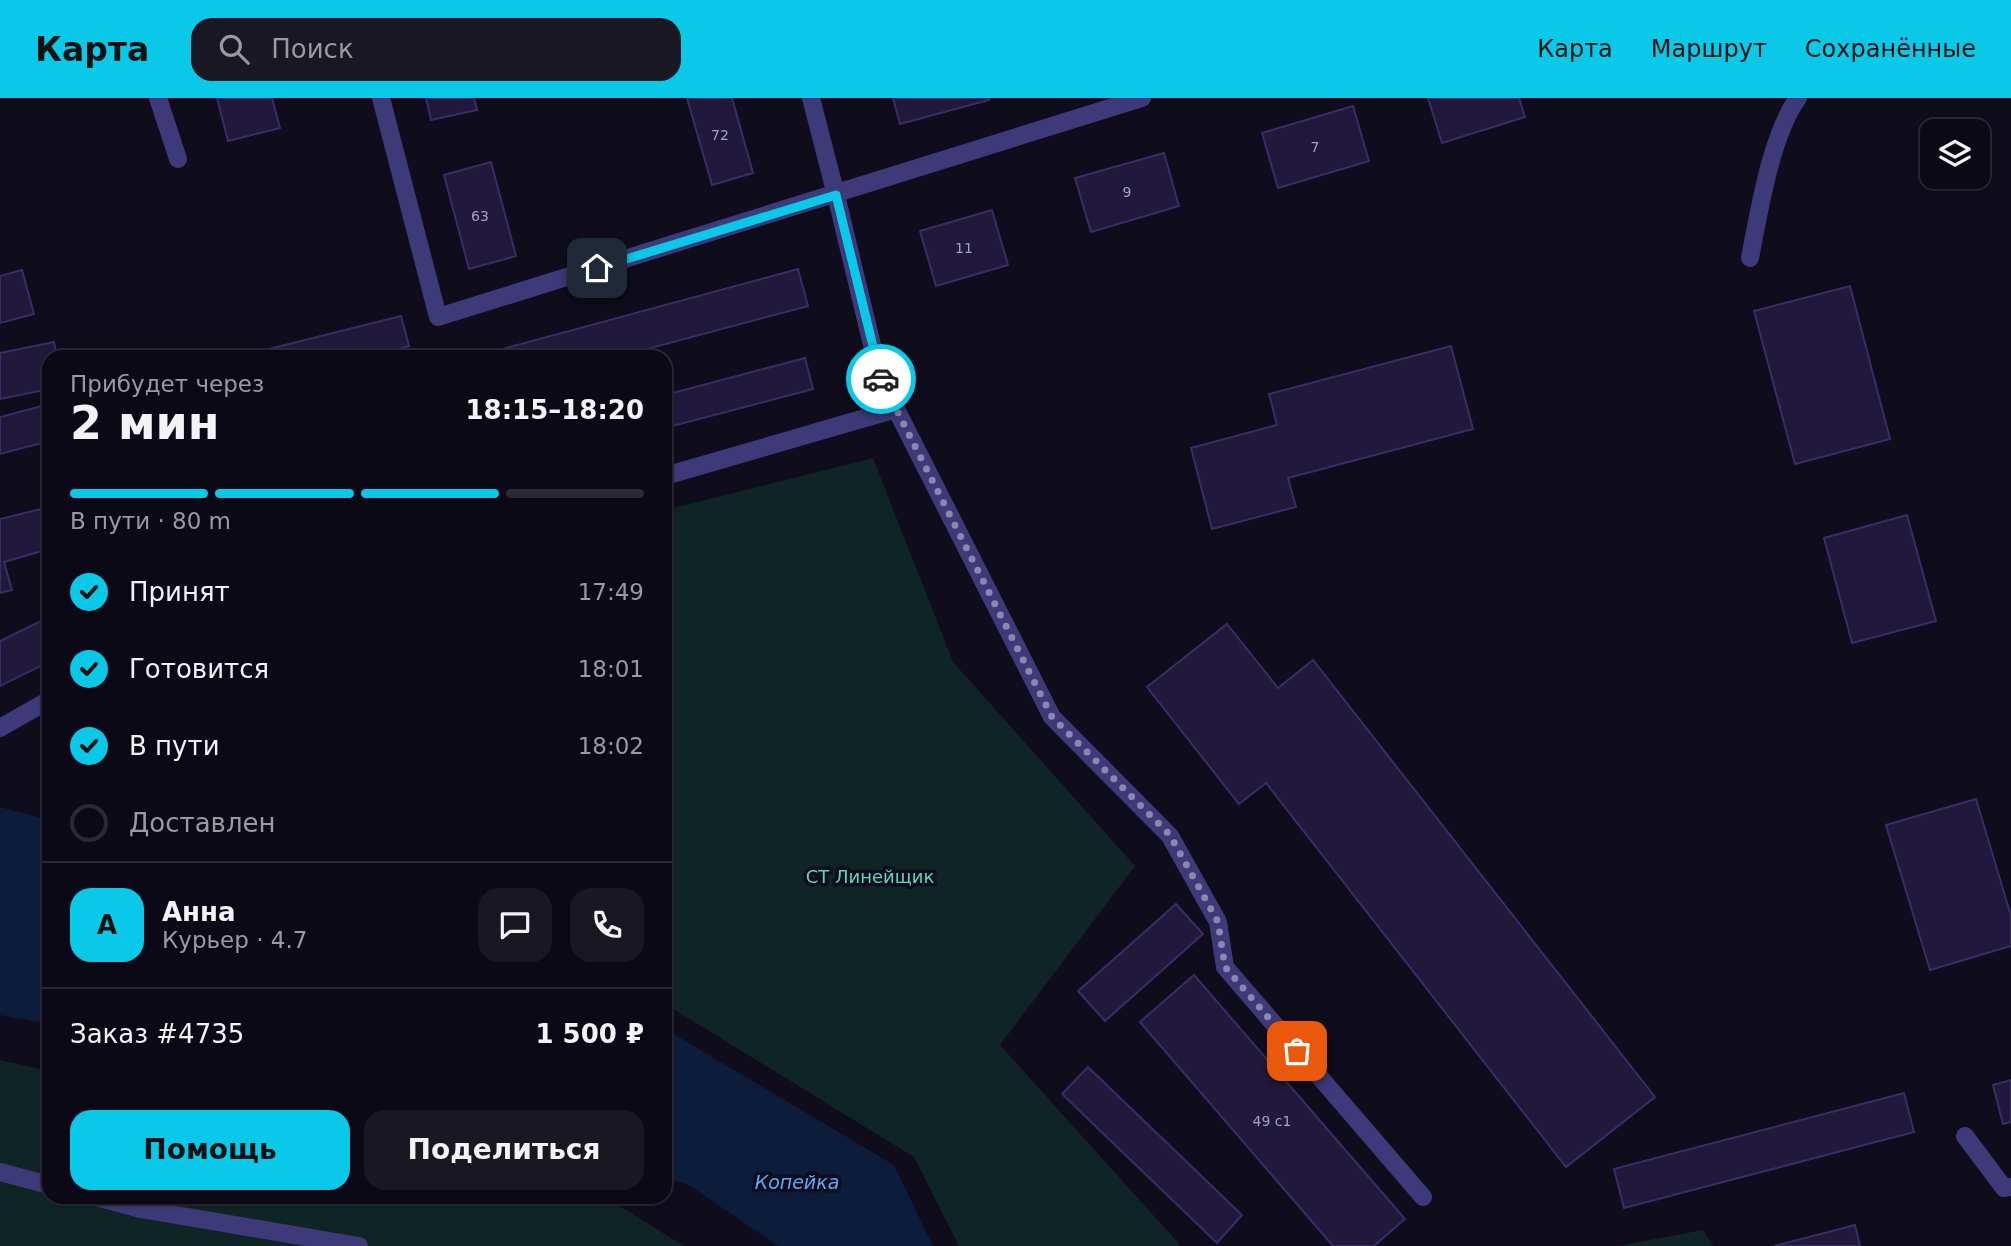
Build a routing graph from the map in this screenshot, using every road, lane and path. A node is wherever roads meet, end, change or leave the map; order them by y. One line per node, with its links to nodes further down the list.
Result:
1 (158, 98): 6 (street)
2 (382, 98): 7 (street)
3 (811, 98): 7 (street)
4 (1142, 98): 7 (street)
5 (1798, 98): 8 (street)
6 (178, 159)
7 (836, 195): 9 (street)
8 (1750, 258)
9 (896, 409): 10 (street); 17 (street)
10 (672, 474)
11 (42, 704): 12 (street)
12 (0, 728)
13 (1965, 1136): 16 (street)
14 (0, 1172): 15 (street)
15 (42, 1183)
16 (2011, 1186)
17 (1423, 1197)
18 (123, 1204): 19 (street)
19 (359, 1246)

